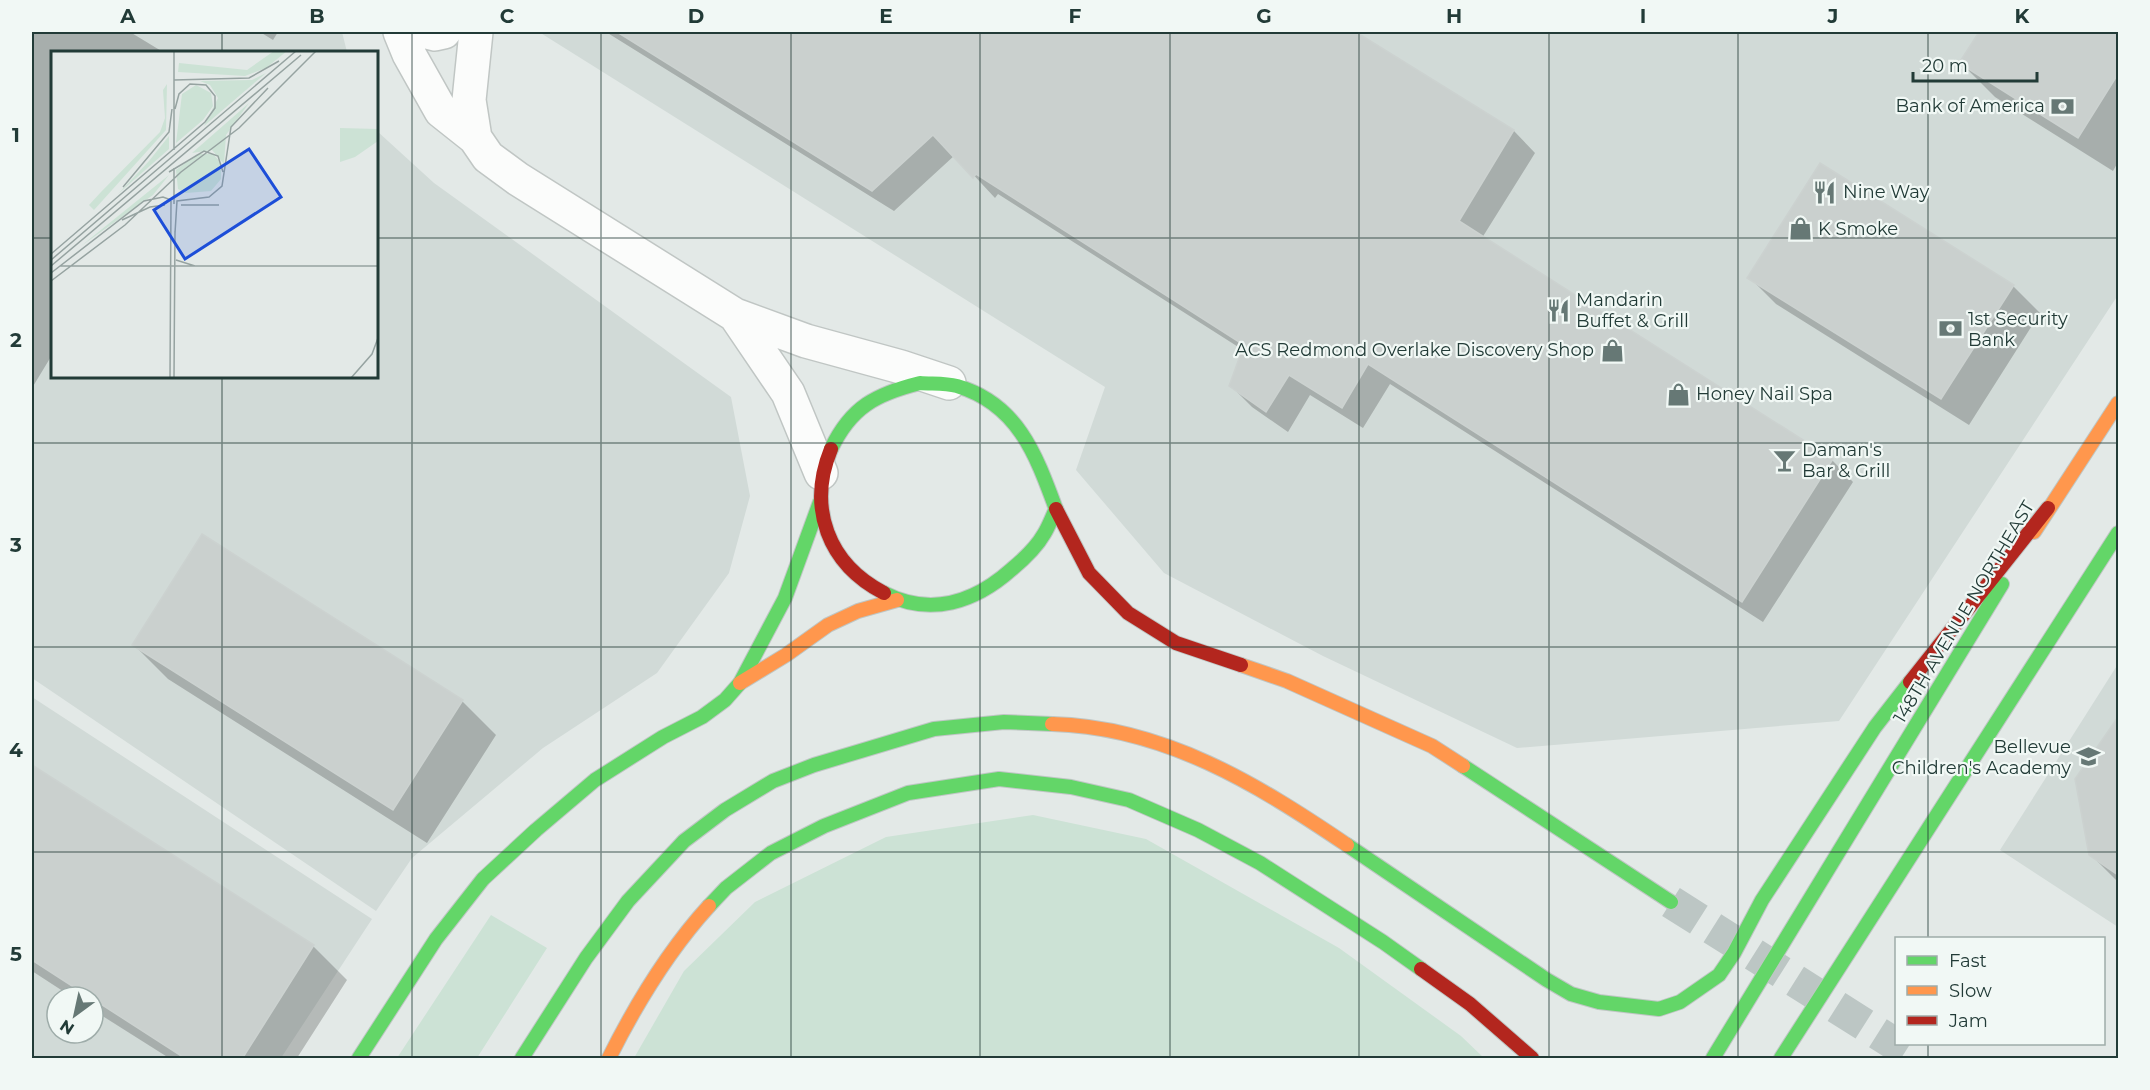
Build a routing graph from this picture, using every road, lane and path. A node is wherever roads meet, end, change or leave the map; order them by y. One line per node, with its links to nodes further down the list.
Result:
1 (400, 32): 5 (street)
2 (427, 32): 3 (street)
3 (444, 32)
4 (476, 32): 5 (street)
5 (475, 138): 6 (street)
6 (735, 315): 7 (street); 9 (street)
7 (956, 386): 9 (main road); 11 (main road)
8 (2118, 403): 10 (main road, 148TH AVENUE NORTHEAST)
9 (820, 487): 13 (main road); 14 (main road)
10 (2048, 508): 17 (main road); 20 (main road, 148TH AVENUE NORTHEAST)
11 (1056, 509): 13 (main road); 15 (main road)
12 (2118, 532): 21 (main road)
13 (897, 600): 14 (main road)
14 (740, 683): 16 (main road)
15 (1671, 902)
16 (358, 1059)
17 (522, 1059)
18 (609, 1059): 19 (main road)
19 (1532, 1059)
20 (1713, 1059)
21 (1781, 1059)

